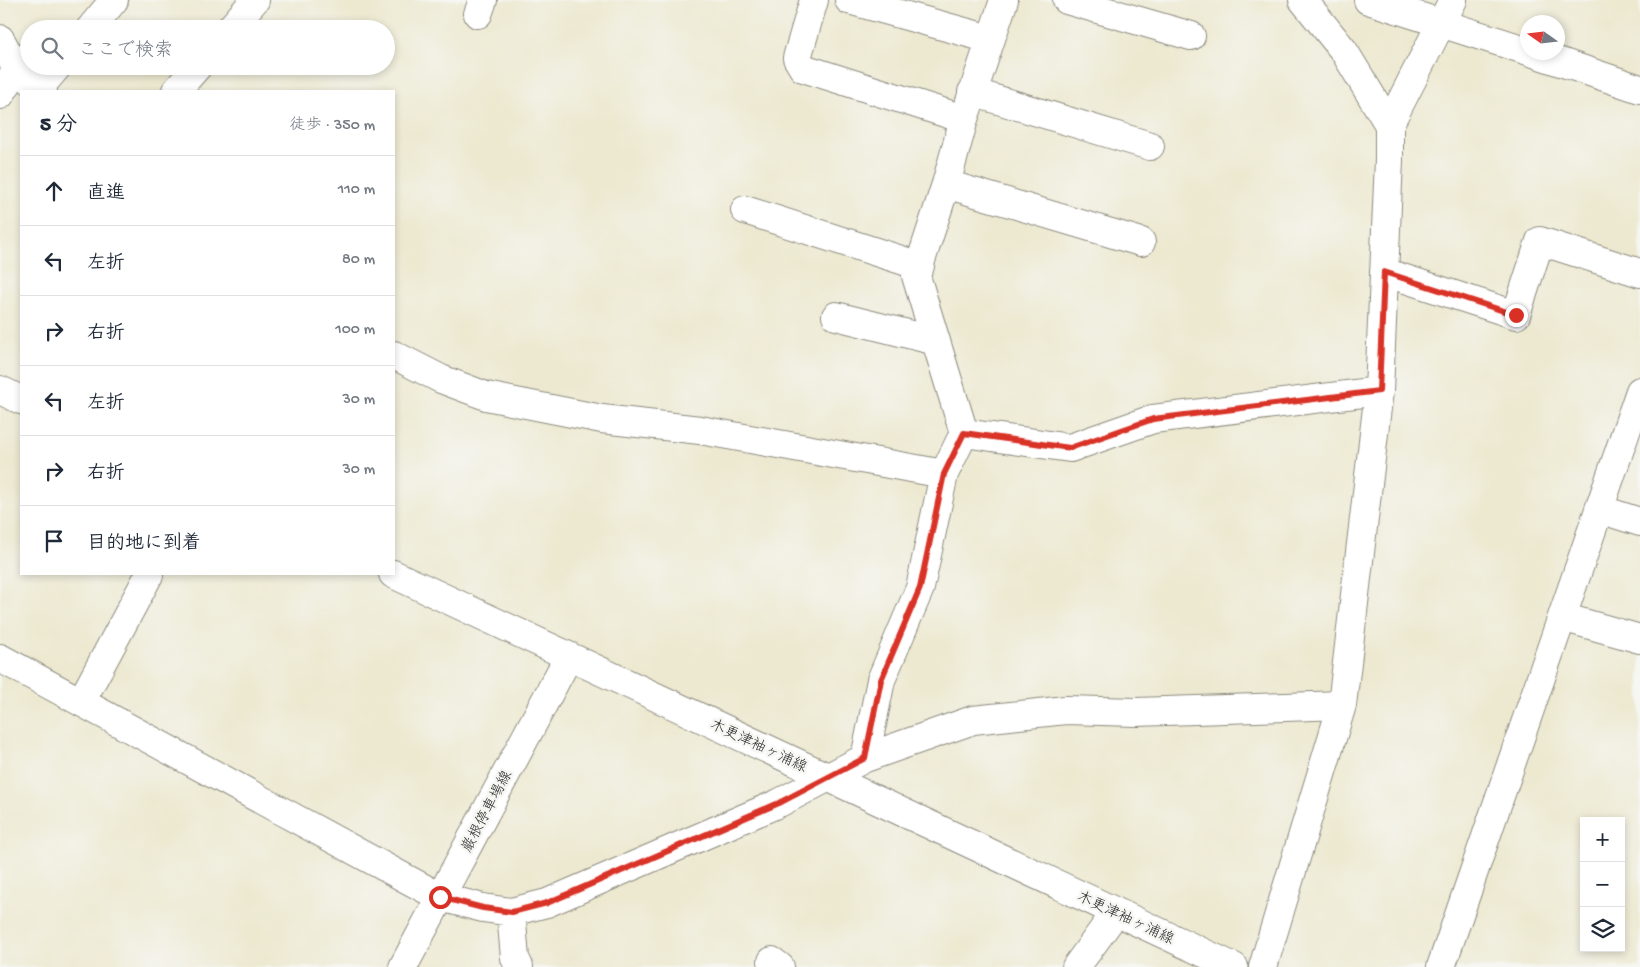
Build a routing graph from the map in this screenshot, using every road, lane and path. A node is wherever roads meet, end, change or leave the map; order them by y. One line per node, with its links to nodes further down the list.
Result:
1 (114, 0): 10 (street)
2 (255, 0): 11 (street)
3 (814, 0): 27 (street)
4 (849, 0): 14 (street)
5 (1004, 0): 14 (street)
6 (1067, 0): 12 (street)
7 (1304, 0): 28 (street)
8 (1368, 0): 9 (street)
9 (1446, 11): 15 (street); 28 (street)
10 (97, 20)
11 (238, 20)
12 (1191, 36)
13 (0, 39): 17 (street)
14 (990, 39): 25 (street)
15 (1520, 47)
16 (1555, 60): 22 (street)
17 (17, 70): 18 (street); 26 (street)
18 (20, 72)
19 (23, 75): 23 (street)
20 (52, 75): 23 (street)
21 (190, 75): 24 (street)
22 (1640, 89)
23 (41, 90)
24 (177, 90)
25 (972, 92): 27 (street); 29 (street)
26 (0, 95)
27 (964, 119): 30 (street)
28 (1389, 125): 34 (street)
29 (1150, 146)
30 (946, 184): 32 (street); 33 (street)
31 (745, 210): 33 (street)
32 (1141, 242)
33 (920, 266): 37 (street)
34 (1384, 272): 35 (street); 40 (street)
35 (1640, 272)
36 (836, 316): 37 (street)
37 (936, 341): 43 (street)
38 (395, 356): 45 (street)
39 (0, 390): 42 (street)
40 (1379, 391): 43 (street); 55 (street)
41 (1640, 391): 44 (street)
42 (20, 400)
43 (964, 433): 45 (street)
44 (1632, 438): 46 (street)
45 (944, 474): 56 (street)
46 (1599, 510): 47 (street); 50 (street)
47 (1640, 522)
48 (149, 575): 54 (street)
49 (395, 575): 52 (street, 木更津袖ヶ浦線)
50 (1562, 617): 51 (street); 66 (street)
51 (1640, 638)
52 (569, 656): 57 (street, 木更津袖ヶ浦線); 58 (street, 巌根停車場線)
53 (0, 658): 54 (street)
54 (81, 702): 58 (street)
55 (1342, 705): 56 (street); 65 (street)
56 (865, 758): 57 (street)
57 (828, 778): 59 (street); 60 (street, 木更津袖ヶ浦線)
58 (440, 897): 59 (street); 61 (street, 巌根停車場線)
59 (512, 912): 62 (street)
60 (1116, 912): 63 (street); 64 (street, 木更津袖ヶ浦線)
61 (403, 967)
62 (519, 967)
63 (1076, 967)
64 (1234, 967)
65 (1263, 967)
66 (1441, 967)

